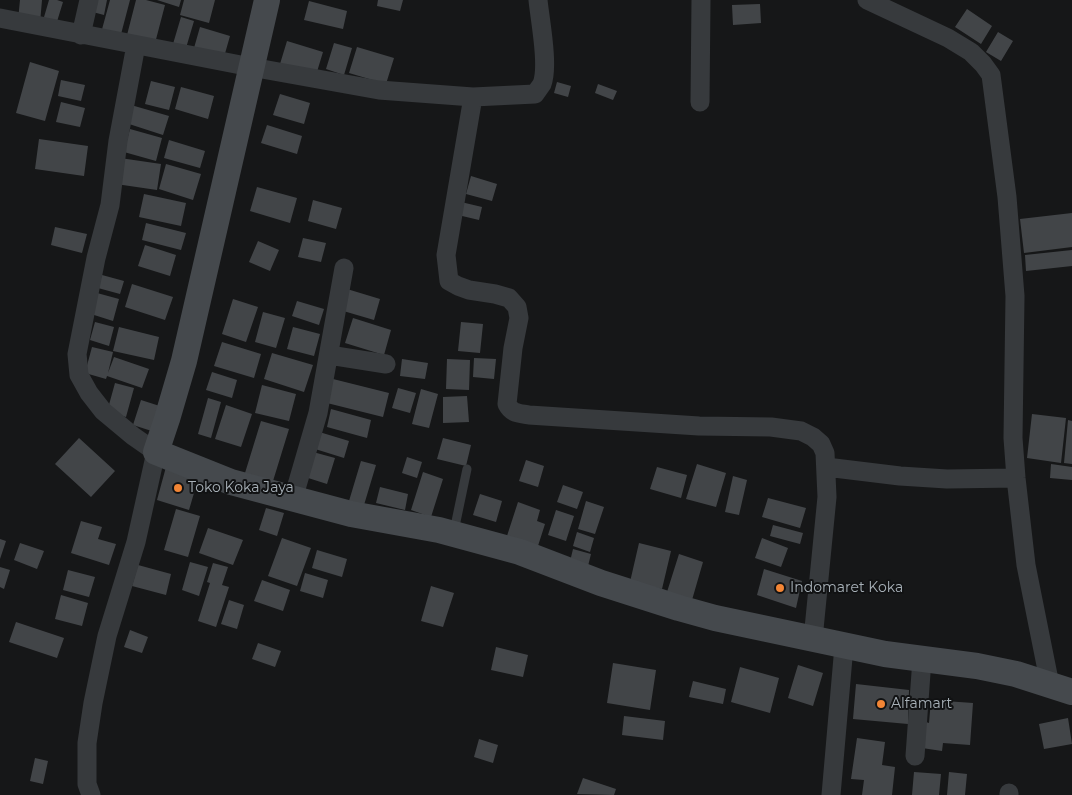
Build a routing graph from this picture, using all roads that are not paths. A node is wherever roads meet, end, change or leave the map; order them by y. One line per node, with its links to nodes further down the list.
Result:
1 (89, 0): 7 (street)
2 (267, 0): 9 (main road)
3 (538, 0): 10 (street)
4 (701, 0): 11 (street)
5 (866, 0): 18 (street)
6 (0, 18): 7 (street)
7 (81, 35): 8 (street)
8 (136, 45): 9 (street); 15 (street)
9 (251, 67): 10 (street); 15 (main road)
10 (473, 97): 16 (street)
11 (700, 102)
12 (344, 268): 13 (street)
13 (329, 355): 14 (street); 19 (street)
14 (386, 364)
15 (156, 452): 19 (main road); 26 (street)
16 (826, 467): 18 (street); 21 (street)
17 (467, 469): 20 (lane)
18 (1016, 478): 24 (street)
19 (293, 499): 20 (main road)
20 (453, 533): 21 (main road)
21 (813, 639): 22 (main road)
22 (844, 646): 23 (main road); 27 (street)
23 (922, 659): 24 (main road); 25 (street)
24 (1061, 688)
25 (915, 756)
26 (91, 795)
27 (831, 795)

